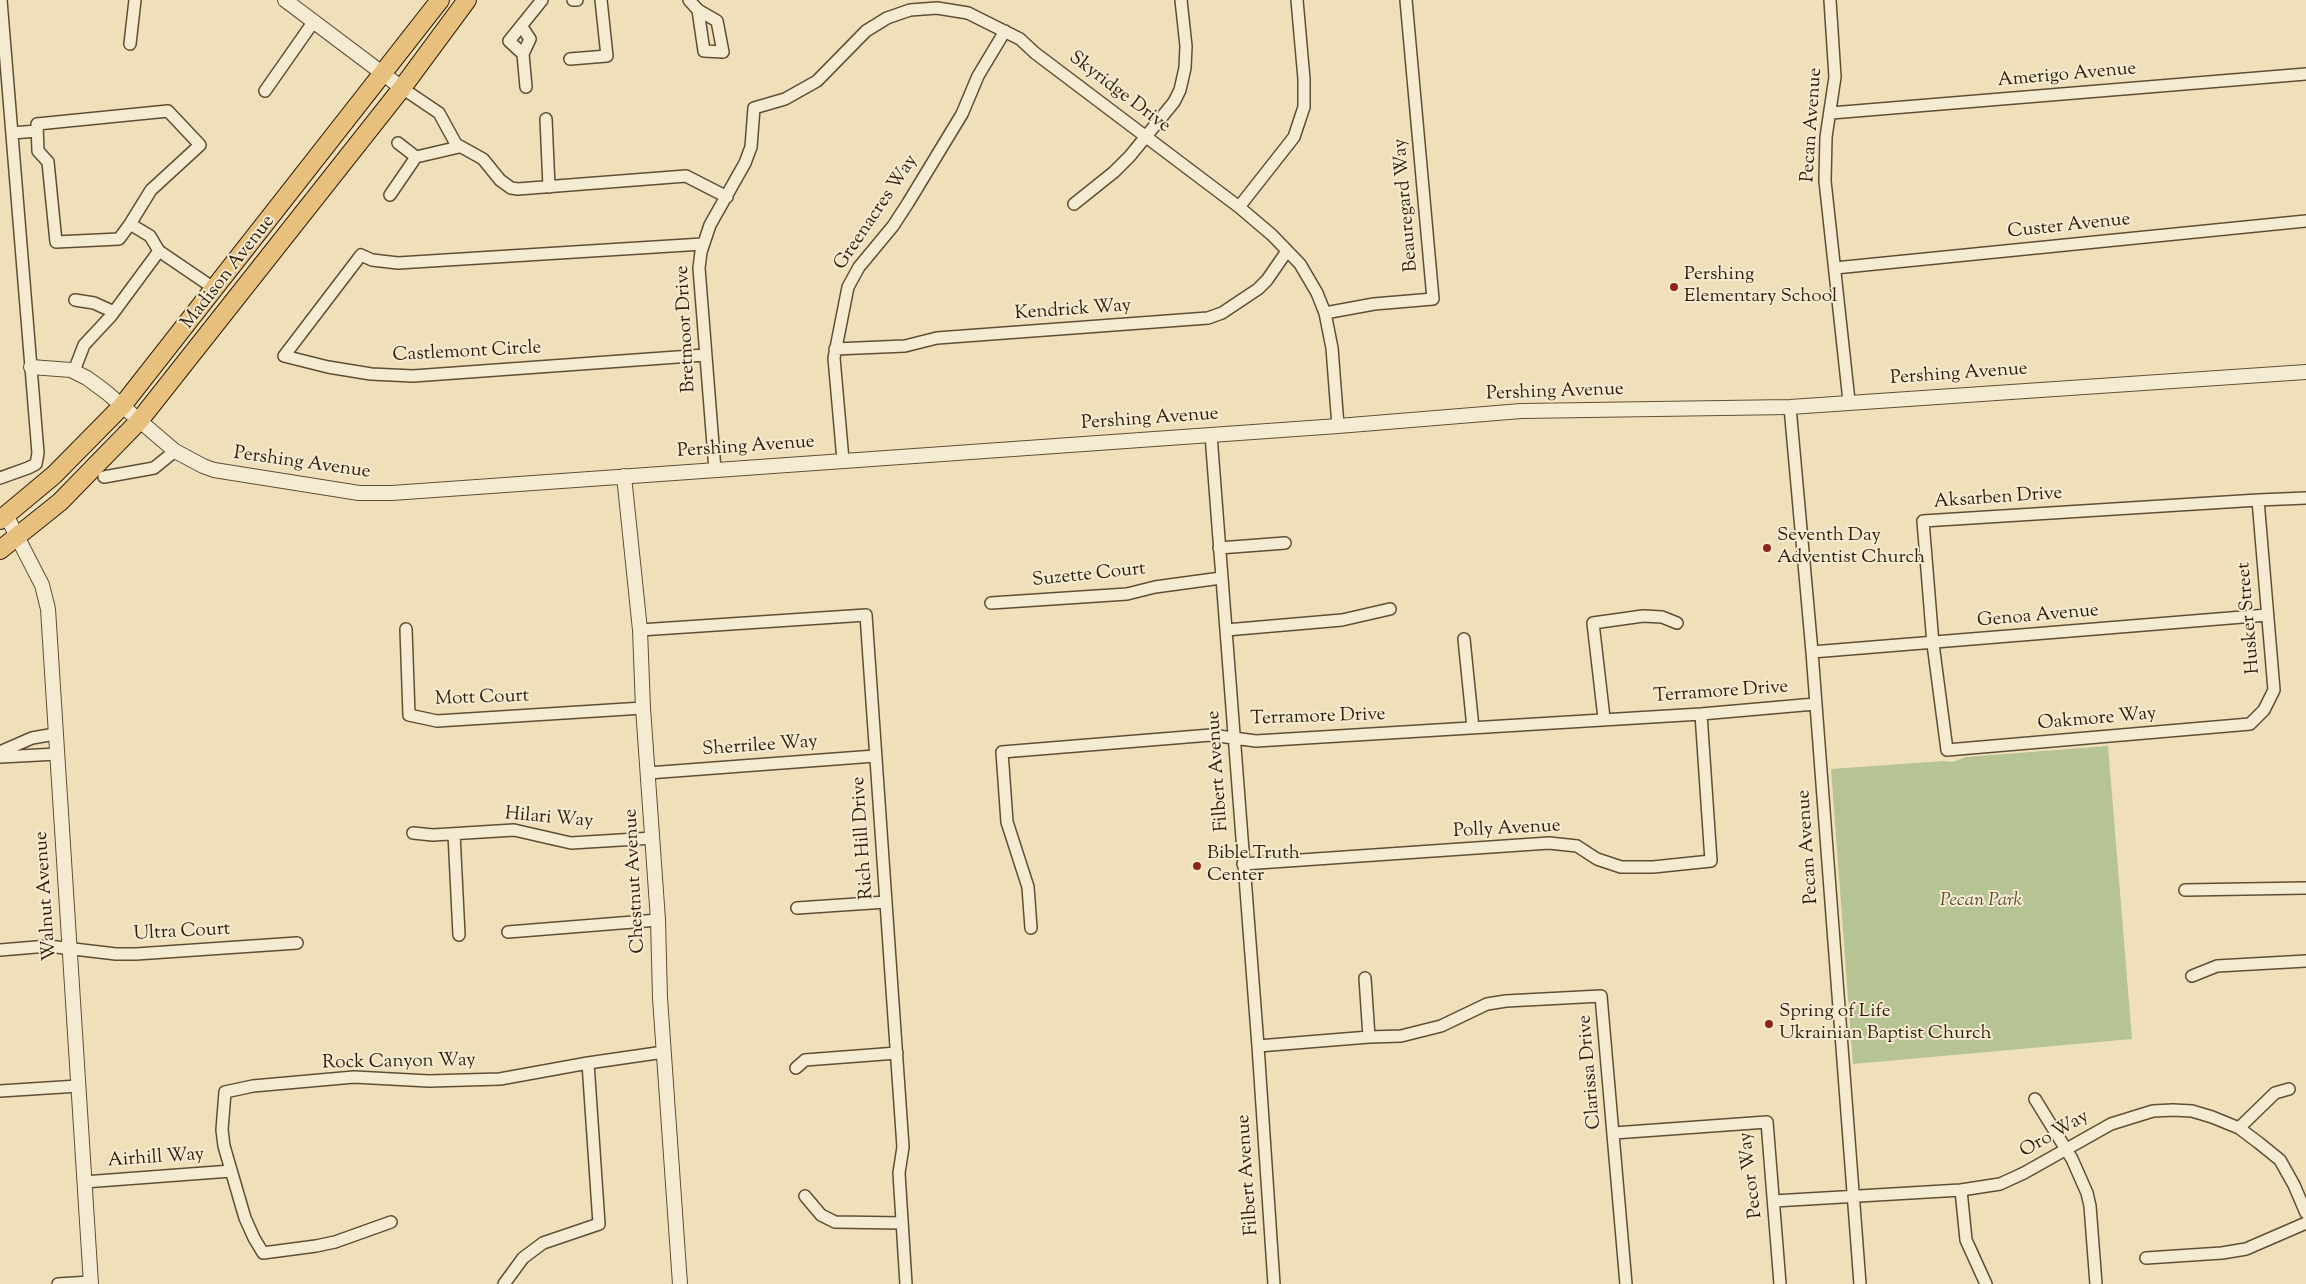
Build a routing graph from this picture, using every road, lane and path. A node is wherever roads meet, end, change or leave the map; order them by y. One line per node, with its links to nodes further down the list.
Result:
1 (1, 0): 28 (street)
2 (135, 0): 20 (street)
3 (285, 0): 17 (street)
4 (440, 0): 23 (main road, Madison Avenue)
5 (467, 0): 26 (main road, Madison Avenue)
6 (542, 0): 18 (street)
7 (573, 0): 8 (street)
8 (577, 0)
9 (601, 0): 22 (street)
10 (689, 0): 16 (street)
11 (1181, 0): 34 (street)
12 (1297, 0): 42 (street)
13 (1406, 0): 52 (street, Beauregard Way)
14 (1830, 0): 30 (street, Pecan Avenue)
15 (938, 4): 19 (street, Skyridge Drive); 29 (street, Skyridge Drive)
16 (698, 10)
17 (314, 21): 23 (street); 27 (street)
18 (522, 27): 21 (street); 21 (street)
19 (1005, 31): 34 (street, Skyridge Drive); 53 (street, Greenacres Way)
20 (130, 44)
21 (523, 54): 25 (street)
22 (570, 59)
23 (382, 73): 26 (street); 49 (main road, Madison Avenue)
24 (2306, 74): 30 (street, Amerigo Avenue)
25 (526, 87)
26 (402, 88): 36 (street); 61 (main road, Madison Avenue)
27 (264, 91)
28 (4, 95): 33 (street)
29 (754, 108): 40 (street, Bretmoor Drive)
30 (1831, 112): 48 (street, Pecan Avenue)
31 (546, 119): 38 (street)
32 (37, 131): 33 (street); 44 (street); 44 (street)
33 (12, 133): 55 (street)
34 (1147, 136): 41 (street); 42 (street, Skyridge Drive)
35 (398, 143): 37 (street)
36 (459, 146): 37 (street); 38 (street)
37 (416, 157): 39 (street)
38 (549, 187): 40 (street)
39 (390, 195)
40 (727, 197): 45 (street, Bretmoor Drive)
41 (1074, 204)
42 (1239, 207): 47 (street, Skyridge Drive)
43 (2306, 221): 48 (street, Custer Avenue)
44 (130, 224): 46 (street)
45 (703, 244): 54 (street, Bretmoor Drive); 54 (street, Castlemont Circle)
46 (159, 251): 49 (street); 51 (street)
47 (1287, 251): 52 (street, Skyridge Drive); 53 (street, Kendrick Way)
48 (1835, 268): 58 (street, Pecan Avenue)
49 (215, 289): 59 (main road, Madison Avenue)
50 (76, 300): 51 (street)
51 (114, 312): 56 (street)
52 (1325, 313): 62 (street, Skyridge Drive)
53 (835, 349): 65 (street, Greenacres Way)
54 (705, 354): 66 (street, Bretmoor Drive)
55 (31, 367): 56 (street, Pershing Avenue); 69 (street)
56 (74, 372): 59 (street, Pershing Avenue)
57 (2306, 372): 58 (street, Pershing Avenue)
58 (1849, 401): 60 (street, Pershing Avenue)
59 (122, 406): 61 (street, Pershing Avenue); 72 (main road, Madison Avenue)
60 (1790, 406): 62 (street, Pershing Avenue); 87 (street, Pecan Avenue)
61 (139, 422): 64 (street, Pershing Avenue); 73 (main road, Madison Avenue)
62 (1338, 426): 63 (street, Pershing Avenue)
63 (1211, 435): 65 (street, Pershing Avenue); 75 (street, Filbert Avenue)
64 (175, 452): 67 (street, Pershing Avenue); 68 (street)
65 (843, 460): 66 (street, Pershing Avenue)
66 (715, 470): 67 (street, Pershing Avenue)
67 (624, 476): 83 (street, Chestnut Avenue)
68 (104, 477)
69 (0, 478)
70 (2306, 498): 71 (street, Aksarben Drive)
71 (2258, 500): 80 (street, Husker Street); 86 (street, Aksarben Drive)
72 (3, 517): 73 (street, Walnut Avenue)
73 (18, 537): 76 (main road, Madison Avenue); 94 (street, Walnut Avenue)
74 (1285, 542): 75 (street)
75 (1219, 548): 77 (street, Filbert Avenue)
76 (0, 550)
77 (1221, 578): 78 (street, Suzette Court); 84 (street, Filbert Avenue)
78 (991, 603)
79 (1390, 609): 84 (street)
80 (2267, 615): 86 (street, Genoa Avenue); 92 (street, Husker Street)
81 (1677, 623): 91 (street)
82 (406, 629): 89 (street, Mott Court)
83 (640, 630): 89 (street, Chestnut Avenue); 99 (street, Rich Hill Drive)
84 (1226, 630): 95 (street, Filbert Avenue)
85 (1464, 639): 93 (street)
86 (1933, 644): 87 (street, Genoa Avenue); 96 (street, Aksarben Drive)
87 (1812, 652): 88 (street, Pecan Avenue)
88 (1815, 704): 90 (street, Terramore Drive); 137 (street, Pecan Avenue)
89 (643, 708): 101 (street, Chestnut Avenue)
90 (1701, 714): 91 (street, Terramore Drive); 105 (street, Polly Avenue)
91 (1604, 718): 93 (street, Terramore Drive)
92 (2250, 724): 96 (street, Oakmore Way)
93 (1473, 728): 95 (street, Terramore Drive)
94 (55, 734): 97 (street); 98 (street, Walnut Avenue)
95 (1235, 737): 105 (street, Filbert Avenue); 111 (street, Terramore Drive)
96 (1947, 750)
97 (0, 752)
98 (57, 754): 100 (street); 116 (street, Walnut Avenue)
99 (875, 756): 101 (street, Sherrilee Way); 108 (street, Rich Hill Drive)
100 (0, 757)
101 (648, 773): 104 (street, Chestnut Avenue)
102 (413, 833): 103 (street, Hilari Way)
103 (454, 834): 104 (street, Hilari Way); 113 (street)
104 (653, 838): 110 (street, Chestnut Avenue)
105 (1243, 864): 121 (street, Filbert Avenue)
106 (2306, 888): 107 (street)
107 (2185, 890)
108 (886, 902): 109 (street); 123 (street, Rich Hill Drive)
109 (797, 908)
110 (658, 920): 112 (street); 122 (street, Chestnut Avenue)
111 (1031, 928)
112 (508, 932)
113 (459, 935)
114 (297, 943): 116 (street, Ultra Court)
115 (0, 950): 116 (street, Ultra Court)
116 (70, 950): 126 (street, Walnut Avenue)
117 (2306, 961): 118 (street)
118 (2192, 976)
119 (1365, 978): 120 (street)
120 (1369, 1036): 121 (street, Clarissa Drive); 131 (street, Clarissa Drive)
121 (1258, 1046): 149 (street, Filbert Avenue)
122 (664, 1052): 124 (street, Rock Canyon Way); 147 (street, Chestnut Avenue)
123 (897, 1053): 125 (street); 141 (street, Rich Hill Drive)
124 (588, 1063): 133 (street, Rock Canyon Way); 146 (street)
125 (796, 1068)
126 (78, 1086): 128 (street); 134 (street, Walnut Avenue)
127 (2290, 1089): 130 (street)
128 (0, 1091)
129 (2035, 1099): 132 (street)
130 (2239, 1128): 132 (street, Oro Way); 139 (street, Oro Way)
131 (1614, 1133): 138 (street, Pecor Way); 150 (street, Clarissa Drive)
132 (2065, 1149): 135 (street, Oro Way); 154 (street)
133 (231, 1171): 134 (street, Airhill Way); 140 (street, Rock Canyon Way)
134 (84, 1182): 144 (street, Walnut Avenue)
135 (1961, 1190): 137 (street, Oro Way); 153 (street)
136 (805, 1196): 141 (street)
137 (1854, 1198): 138 (street, Oro Way); 152 (street, Pecan Avenue)
138 (1774, 1201): 151 (street, Pecor Way)
139 (2306, 1213)
140 (391, 1222)
141 (902, 1223): 148 (street, Rich Hill Drive)
142 (2306, 1223): 143 (street)
143 (2146, 1258)
144 (90, 1283): 145 (street)
145 (58, 1284)
146 (504, 1284)
147 (680, 1284)
148 (906, 1284)
149 (1274, 1284)
150 (1626, 1284)
151 (1780, 1284)
152 (1860, 1284)
153 (1986, 1284)
154 (2096, 1284)

